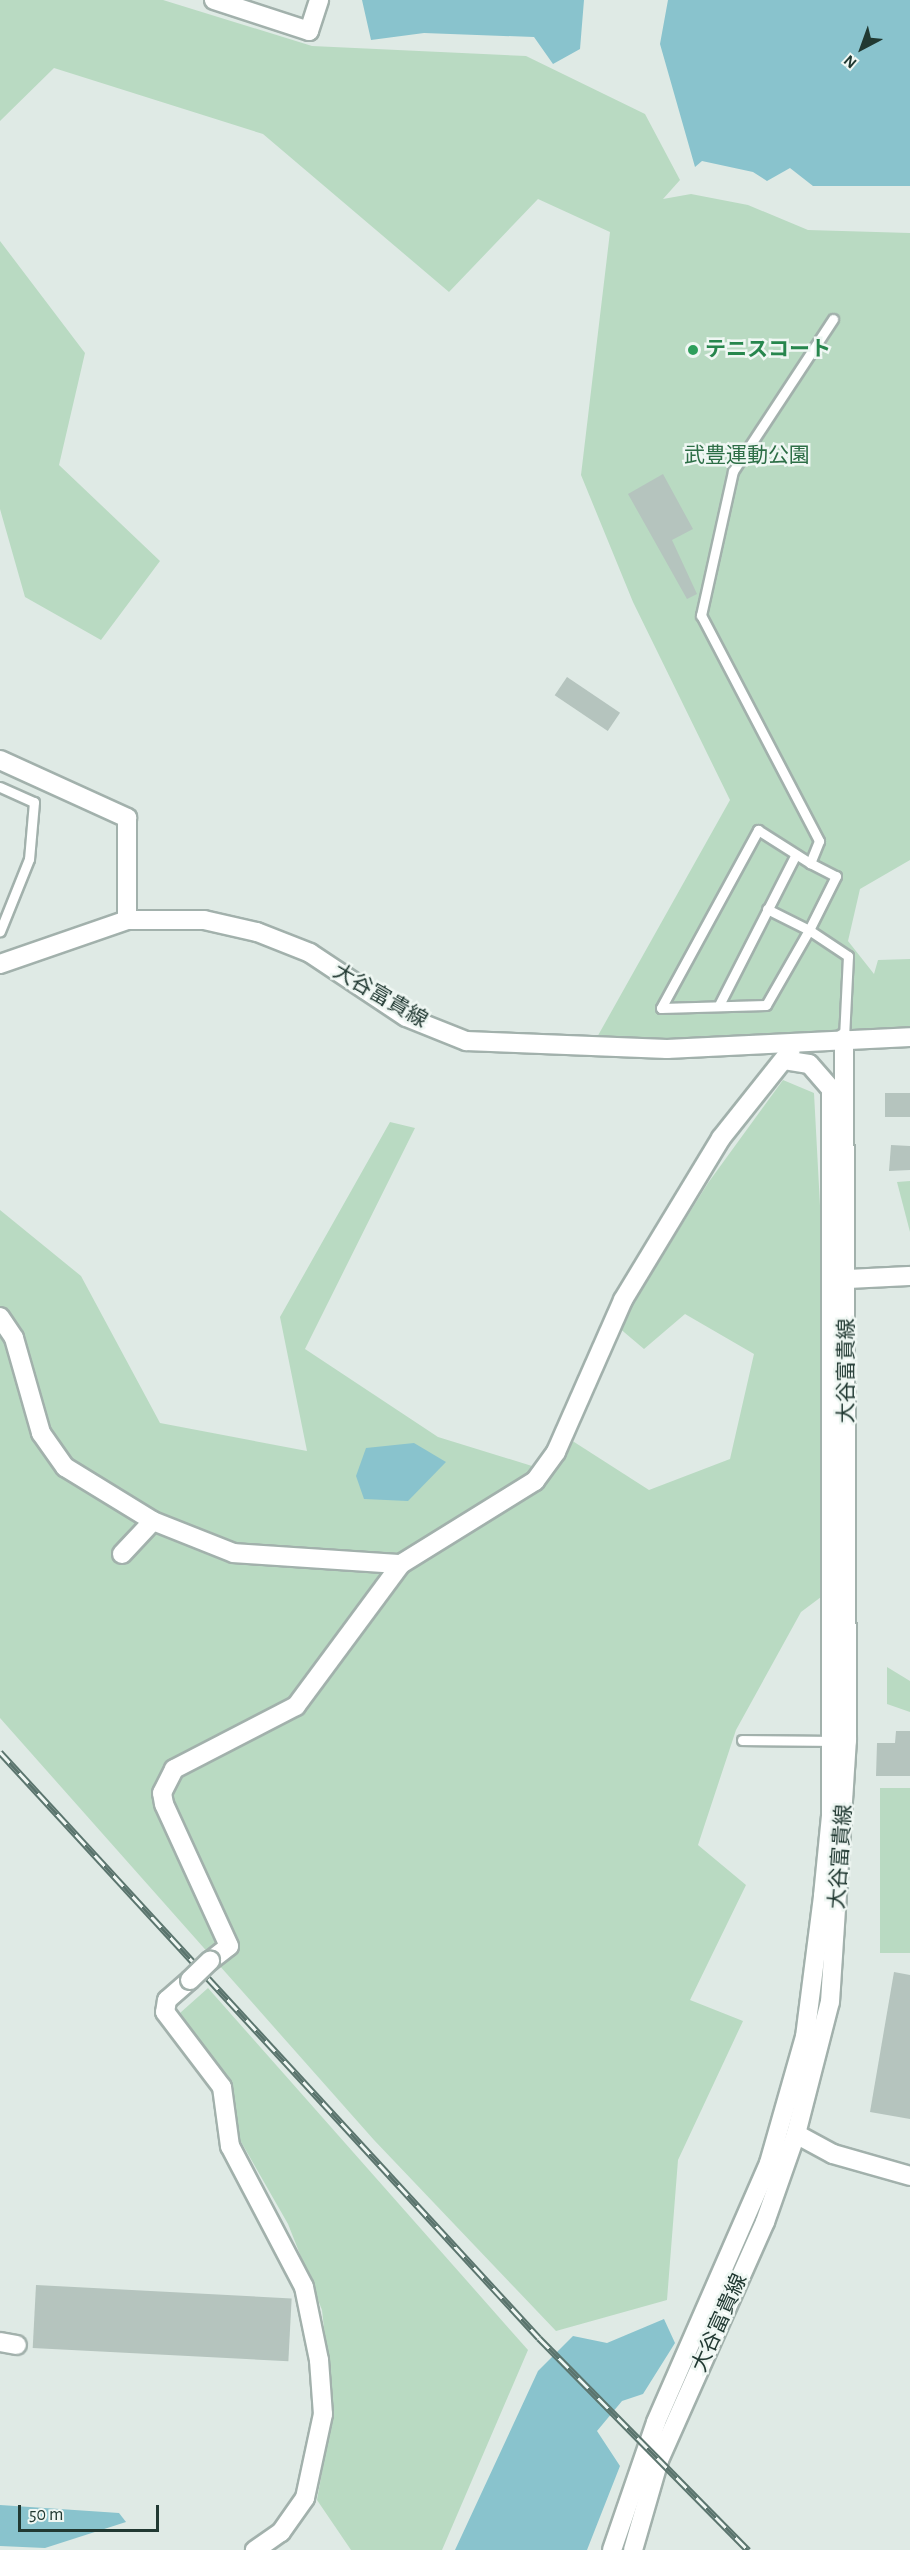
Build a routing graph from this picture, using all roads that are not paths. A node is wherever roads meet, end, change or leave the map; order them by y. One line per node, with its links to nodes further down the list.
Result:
1 (214, 0): 2 (street)
2 (319, 0)
3 (833, 319): 7 (lane)
4 (0, 760): 9 (street)
5 (0, 787): 11 (lane)
6 (796, 854): 7 (lane); 8 (lane); 13 (lane)
7 (810, 863): 10 (lane)
8 (767, 909): 10 (lane); 13 (lane)
9 (127, 920): 12 (street, 大谷富貴線); 16 (street, 大谷富貴線)
10 (809, 930): 13 (lane); 15 (lane)
11 (0, 931)
12 (0, 964)
13 (718, 1005)
14 (910, 1037): 15 (street)
15 (844, 1038): 16 (street, 大谷富貴線); 19 (street, 大谷富貴線)
16 (798, 1041): 17 (street)
17 (784, 1060): 23 (street); 25 (street)
18 (910, 1276): 19 (street)
19 (847, 1279): 25 (street, 大谷富貴線)
20 (0, 1317): 21 (street)
21 (153, 1521): 22 (street); 23 (street)
22 (122, 1554)
23 (401, 1564): 28 (street, bridge)
24 (742, 1740): 25 (lane)
25 (839, 1741): 26 (street, 大谷富貴線); 29 (street)
26 (796, 2134): 27 (street); 30 (street, 大谷富貴線)
27 (910, 2176)
28 (255, 2550)
29 (612, 2550)
30 (633, 2550)

